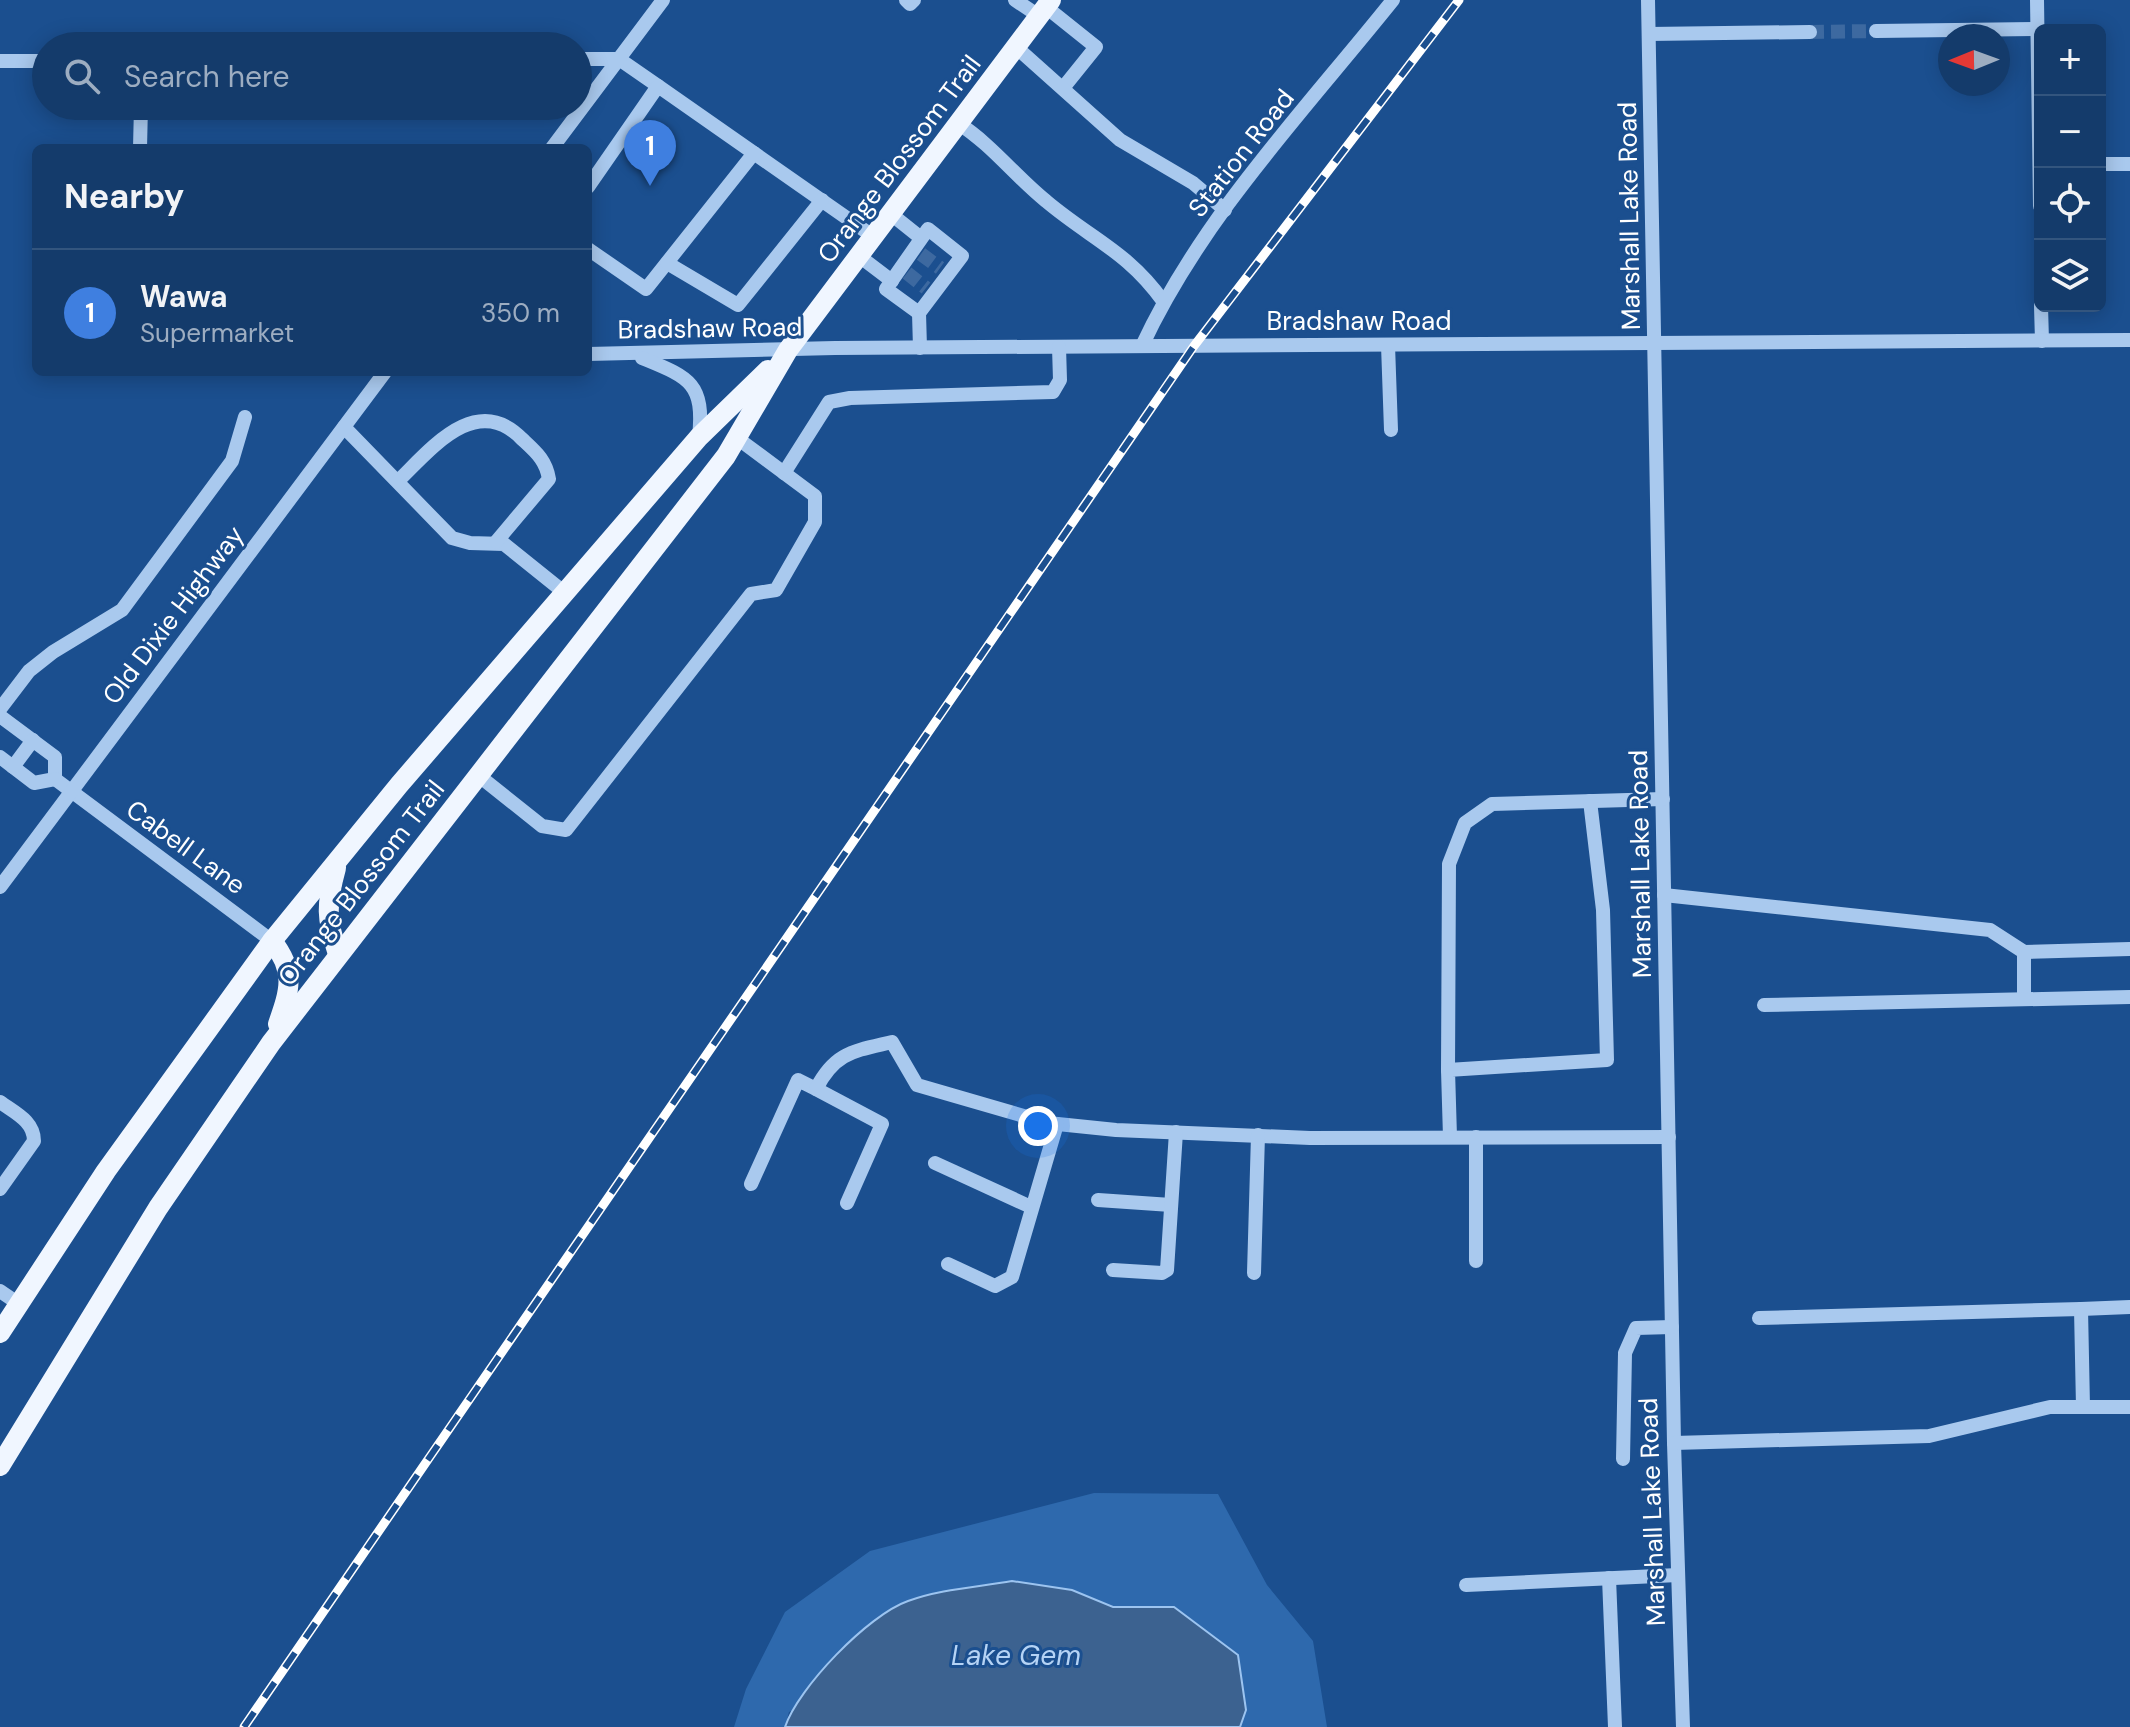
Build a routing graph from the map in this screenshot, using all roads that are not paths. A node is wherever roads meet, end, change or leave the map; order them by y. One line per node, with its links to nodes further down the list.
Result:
1 (663, 0): 16 (street)
2 (906, 0): 3 (street)
3 (914, 0)
4 (1015, 0): 8 (street)
5 (1393, 0): 32 (street, Station Road)
6 (1648, 0): 13 (street, Marshall Lake Road)
7 (2037, 0): 9 (street)
8 (1045, 8): 14 (main road, Orange Blossom Trail); 20 (street)
9 (2038, 24)
10 (2034, 29): 11 (street)
11 (1876, 31)
12 (1810, 32): 13 (street)
13 (1649, 34): 45 (street, Marshall Lake Road)
14 (1016, 47): 20 (street); 24 (main road, Orange Blossom Trail)
15 (592, 59): 16 (street)
16 (619, 59): 19 (street); 21 (street)
17 (0, 61): 18 (street)
18 (32, 61)
19 (658, 86): 27 (street); 30 (street)
20 (1063, 88): 32 (street)
21 (592, 95)
22 (141, 120): 25 (street)
23 (573, 120): 26 (street)
24 (958, 123): 33 (main road, Orange Blossom Trail); 40 (street)
25 (140, 144)
26 (555, 144)
27 (754, 153): 31 (street); 38 (street)
28 (2106, 164): 29 (street)
29 (2130, 164)
30 (592, 181)
31 (822, 200): 34 (street); 38 (street)
32 (1225, 210): 40 (street, Station Road)
33 (891, 214): 34 (main road, Orange Blossom Trail); 35 (street)
34 (874, 237): 37 (main road, Orange Blossom Trail)
35 (919, 247): 39 (street); 42 (street)
36 (592, 252): 38 (street)
37 (859, 256): 39 (street); 50 (main road, Orange Blossom Trail)
38 (667, 263)
39 (899, 274): 42 (street)
40 (1163, 301): 47 (street, Station Road)
41 (2041, 312): 44 (street)
42 (919, 313): 49 (street)
43 (2130, 340): 44 (street, Bradshaw Road)
44 (2042, 341): 45 (street, Bradshaw Road)
45 (1655, 343): 46 (street, Bradshaw Road); 71 (street, Marshall Lake Road)
46 (1388, 345): 47 (street, Bradshaw Road); 56 (street)
47 (1142, 346): 48 (street, Bradshaw Road)
48 (1059, 347): 49 (street, Bradshaw Road); 59 (street)
49 (920, 348): 50 (street, Bradshaw Road)
50 (788, 350): 52 (street, Bradshaw Road); 57 (main road, Orange Blossom Trail); 58 (main road, Orange Blossom Trail)
51 (592, 354): 52 (street, Bradshaw Road)
52 (634, 354): 57 (street)
53 (382, 376): 55 (street, Old Dixie Highway)
54 (245, 417): 63 (street)
55 (344, 427): 60 (street); 70 (street, Old Dixie Highway)
56 (1391, 430)
57 (699, 437): 62 (main road, Orange Blossom Trail)
58 (737, 438): 59 (street); 68 (main road, Orange Blossom Trail)
59 (784, 473): 68 (street)
60 (398, 481): 61 (street); 61 (street)
61 (496, 542): 62 (street)
62 (565, 593): 73 (main road, Orange Blossom Trail)
63 (0, 709)
64 (0, 716): 65 (street)
65 (33, 740): 67 (street); 69 (street)
66 (0, 757): 67 (street)
67 (13, 767): 69 (street)
68 (478, 775): 79 (main road, Orange Blossom Trail)
69 (55, 779): 70 (street, Cabell Lane)
70 (71, 792): 74 (street, Old Dixie Highway); 76 (street, Cabell Lane)
71 (1663, 799): 72 (street); 75 (street, Marshall Lake Road)
72 (1590, 801): 84 (street); 84 (street)
73 (340, 857): 76 (main road, Orange Blossom Trail); 79 (main road)
74 (0, 887)
75 (1664, 895): 78 (street); 92 (street, Marshall Lake Road)
76 (272, 941): 83 (main road); 105 (main road, Orange Blossom Trail)
77 (2130, 949): 78 (street)
78 (2024, 952): 81 (street)
79 (338, 954): 83 (main road, Orange Blossom Trail)
80 (2130, 997): 81 (street)
81 (2024, 999): 82 (street)
82 (1764, 1005)
83 (271, 1043): 115 (main road, Orange Blossom Trail)
84 (1448, 1070): 90 (street)
85 (816, 1089): 87 (street); 94 (street); 97 (street)
86 (0, 1102): 95 (street)
87 (1057, 1124): 88 (street); 99 (street)
88 (1176, 1132): 89 (street); 98 (street)
89 (1258, 1135): 90 (street); 103 (street)
90 (1450, 1137): 91 (street)
91 (1476, 1137): 92 (street); 100 (street)
92 (1669, 1137): 109 (street, Marshall Lake Road)
93 (935, 1163): 99 (street)
94 (751, 1184)
95 (0, 1189)
96 (1098, 1200): 98 (street)
97 (847, 1203)
98 (1171, 1205): 102 (street)
99 (1031, 1207): 101 (street)
100 (1476, 1261)
101 (948, 1264)
102 (1113, 1270)
103 (1254, 1273)
104 (0, 1291): 105 (street)
105 (19, 1304): 110 (main road, Orange Blossom Trail)
106 (2130, 1307): 107 (street)
107 (2081, 1309): 108 (street); 111 (street)
108 (1759, 1318)
109 (1672, 1327): 113 (street, Marshall Lake Road); 114 (street)
110 (0, 1333)
111 (2083, 1407): 112 (street); 113 (street)
112 (2130, 1407)
113 (1674, 1443): 116 (street, Marshall Lake Road)
114 (1623, 1459)
115 (0, 1466)
116 (1678, 1575): 117 (street); 120 (street, Marshall Lake Road)
117 (1609, 1578): 118 (street); 119 (street)
118 (1466, 1585)
119 (1615, 1727)
120 (1683, 1727)

